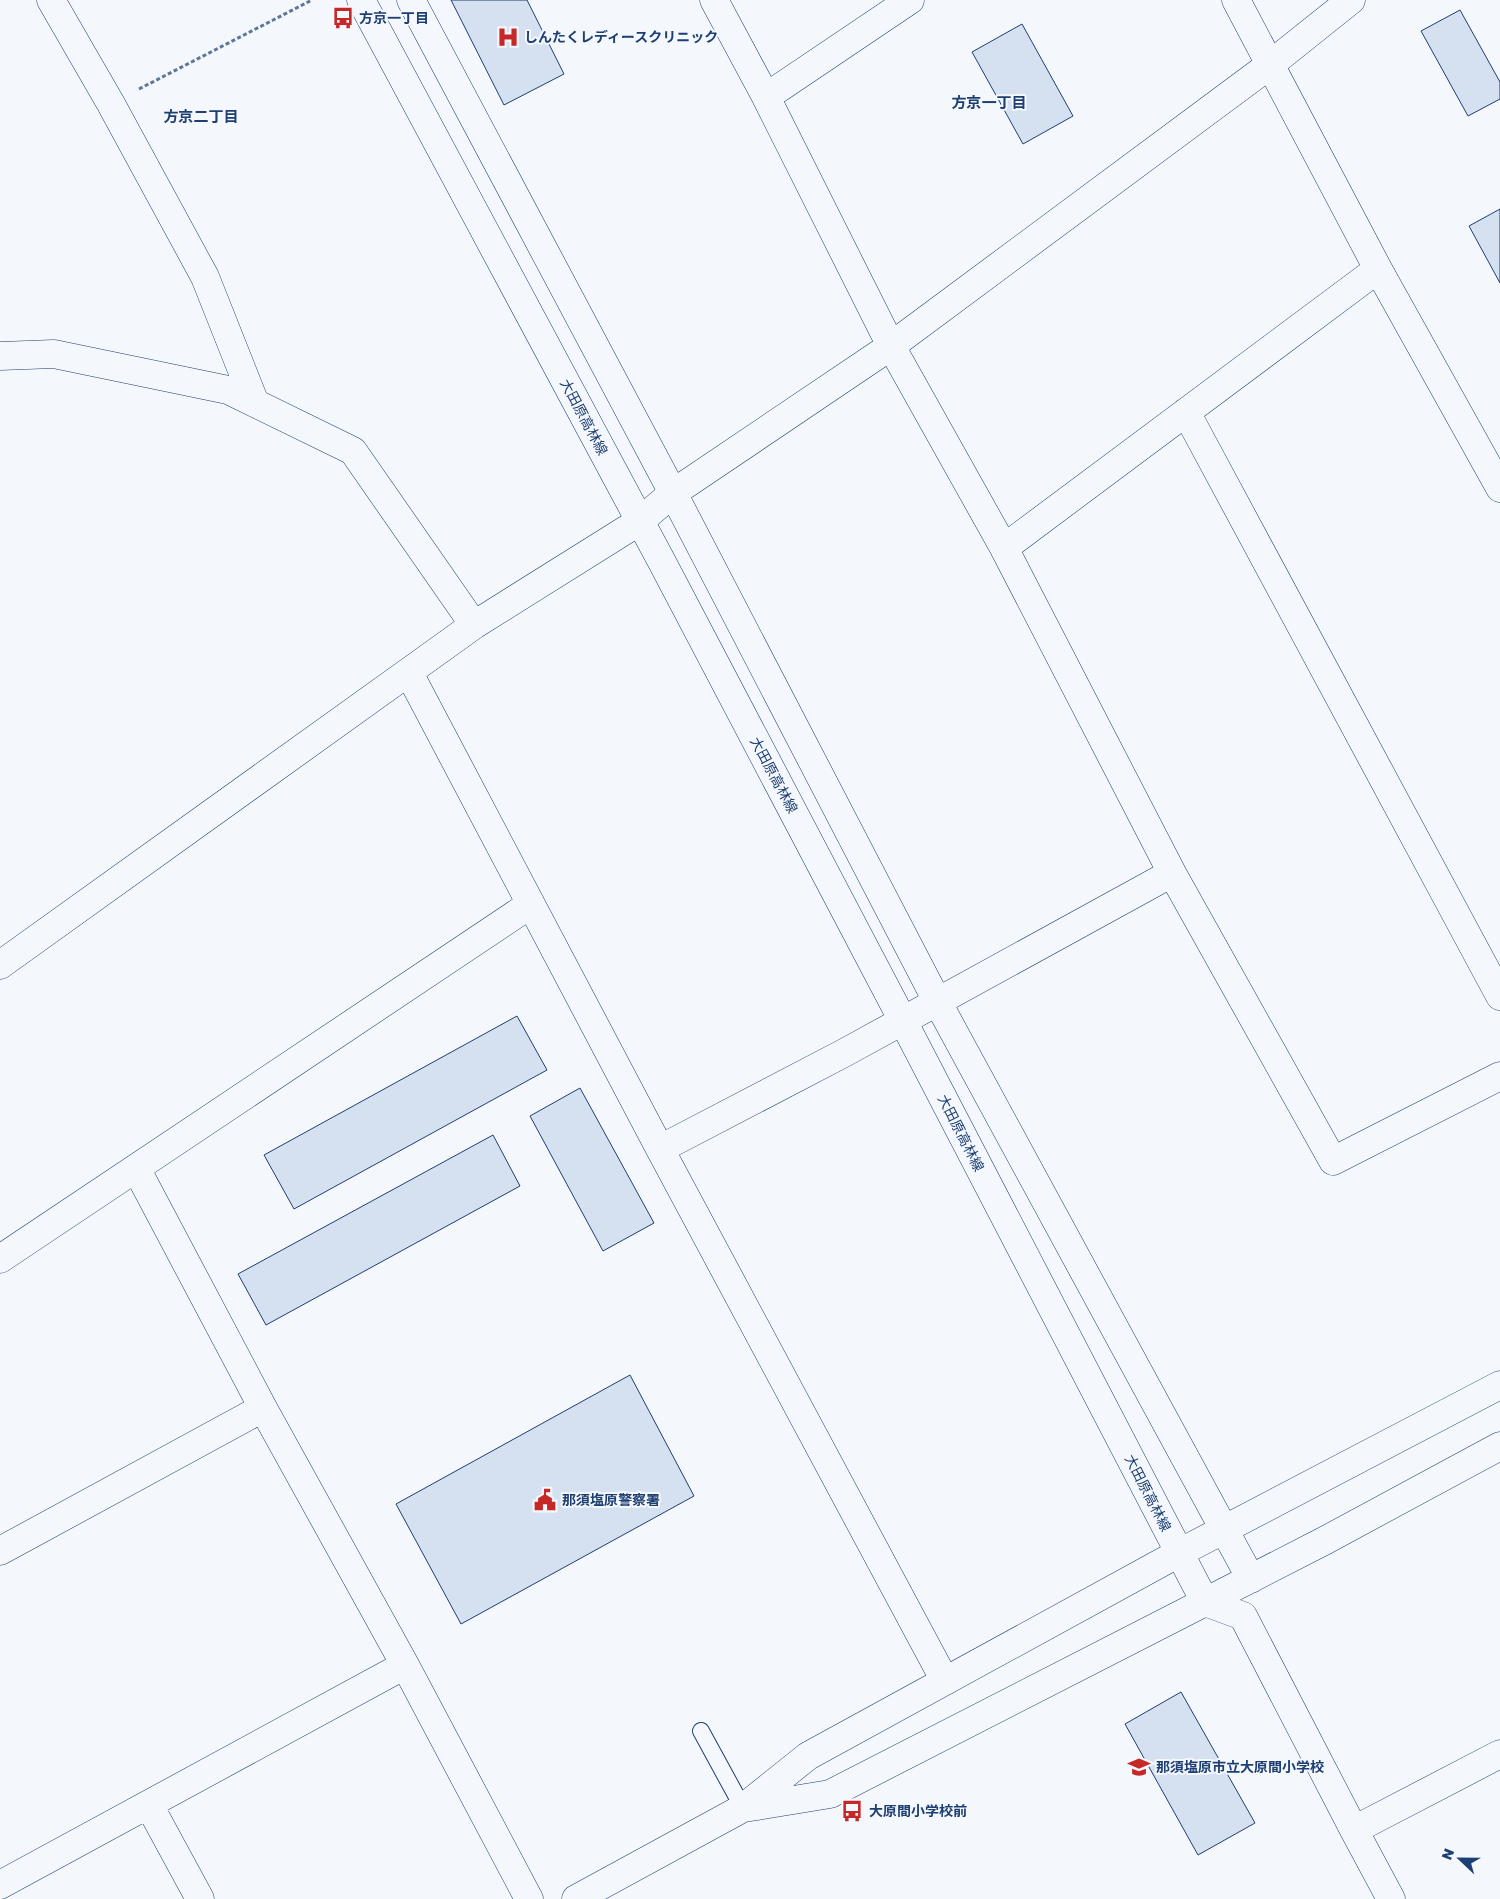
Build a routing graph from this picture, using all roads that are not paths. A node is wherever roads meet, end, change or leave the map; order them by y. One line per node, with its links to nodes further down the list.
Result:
1 (52, 0): 13 (street)
2 (361, 0): 17 (street, 大田原高林線)
3 (412, 0): 16 (street)
4 (714, 0): 9 (street)
5 (910, 0): 9 (street)
6 (1236, 0): 8 (street)
7 (1350, 0): 8 (street)
8 (1270, 64): 10 (street); 11 (street)
9 (766, 97): 11 (street)
10 (1378, 269): 14 (street); 15 (street)
11 (892, 346): 16 (street); 18 (street)
12 (0, 356): 13 (street)
13 (255, 403): 19 (street)
14 (1186, 412): 18 (street); 24 (street)
15 (1500, 488)
16 (673, 492): 17 (street); 25 (street)
17 (640, 521): 19 (street); 26 (street, 大田原高林線)
18 (1004, 548): 21 (street)
19 (474, 625): 20 (street)
20 (409, 673): 22 (street); 23 (street)
21 (1172, 873): 25 (street); 27 (street)
22 (531, 904): 28 (street); 29 (street)
23 (0, 965)
24 (1500, 996)
25 (937, 1001): 26 (street); 34 (street)
26 (903, 1021): 28 (street); 36 (street, 大田原高林線)
27 (1500, 1076)
28 (660, 1149): 40 (street)
29 (136, 1168): 30 (street); 32 (street)
30 (0, 1259)
31 (1500, 1385): 34 (street)
32 (263, 1408): 35 (street); 39 (street)
33 (1500, 1446): 37 (street)
34 (1224, 1529): 36 (street); 37 (street)
35 (0, 1551)
36 (1179, 1553): 38 (street, 大田原高林線); 40 (street)
37 (1251, 1579): 38 (street)
38 (1205, 1602): 44 (street); 45 (street)
39 (405, 1664): 43 (street); 48 (street)
40 (945, 1681): 44 (street)
41 (701, 1731): 44 (lane)
42 (1500, 1754): 45 (street)
43 (149, 1805): 46 (street); 47 (street)
44 (743, 1808): 49 (street)
45 (1354, 1830): 50 (street)
46 (0, 1885)
47 (200, 1899)
48 (530, 1899)
49 (576, 1899)
50 (1391, 1899)

